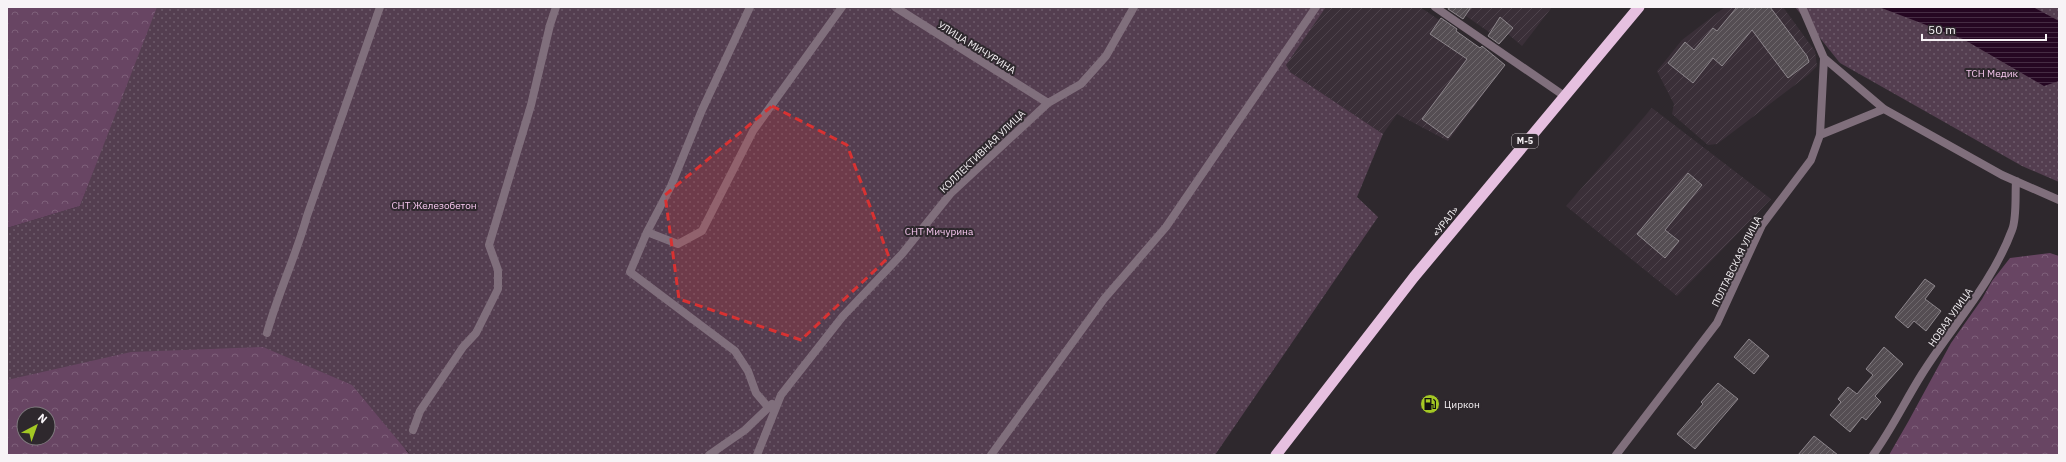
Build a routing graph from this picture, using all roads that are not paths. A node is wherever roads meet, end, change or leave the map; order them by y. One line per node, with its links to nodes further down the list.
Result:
1 (380, 7): 19 (street)
2 (556, 7): 22 (street)
3 (750, 7): 18 (street)
4 (842, 7): 18 (street)
5 (895, 7): 13 (street, УЛИЦА МИЧУРИНА)
6 (1134, 7): 13 (street, КОЛЛЕКТИВНАЯ УЛИЦА)
7 (1316, 7): 25 (street)
8 (1435, 7): 12 (street)
9 (1638, 7): 12 (highway, «УРАЛ» / М-5)
10 (1802, 7): 11 (street)
11 (1824, 58): 14 (street); 15 (street, ПОЛТАВСКАЯ УЛИЦА)
12 (1563, 95): 26 (highway, «УРАЛ» / М-5)
13 (1048, 103): 20 (street, КОЛЛЕКТИВНАЯ УЛИЦА)
14 (1884, 109): 15 (street); 16 (street)
15 (1820, 135): 27 (street, ПОЛТАВСКАЯ УЛИЦА)
16 (2016, 181): 17 (street); 28 (street, НОВАЯ УЛИЦА)
17 (2059, 200)
18 (647, 232): 21 (street)
19 (267, 333)
20 (781, 396): 21 (street); 24 (street, КОЛЛЕКТИВНАЯ УЛИЦА)
21 (768, 407): 23 (street)
22 (413, 430)
23 (709, 455)
24 (757, 455)
25 (991, 455)
26 (1276, 455)
27 (1616, 455)
28 (1872, 455)

